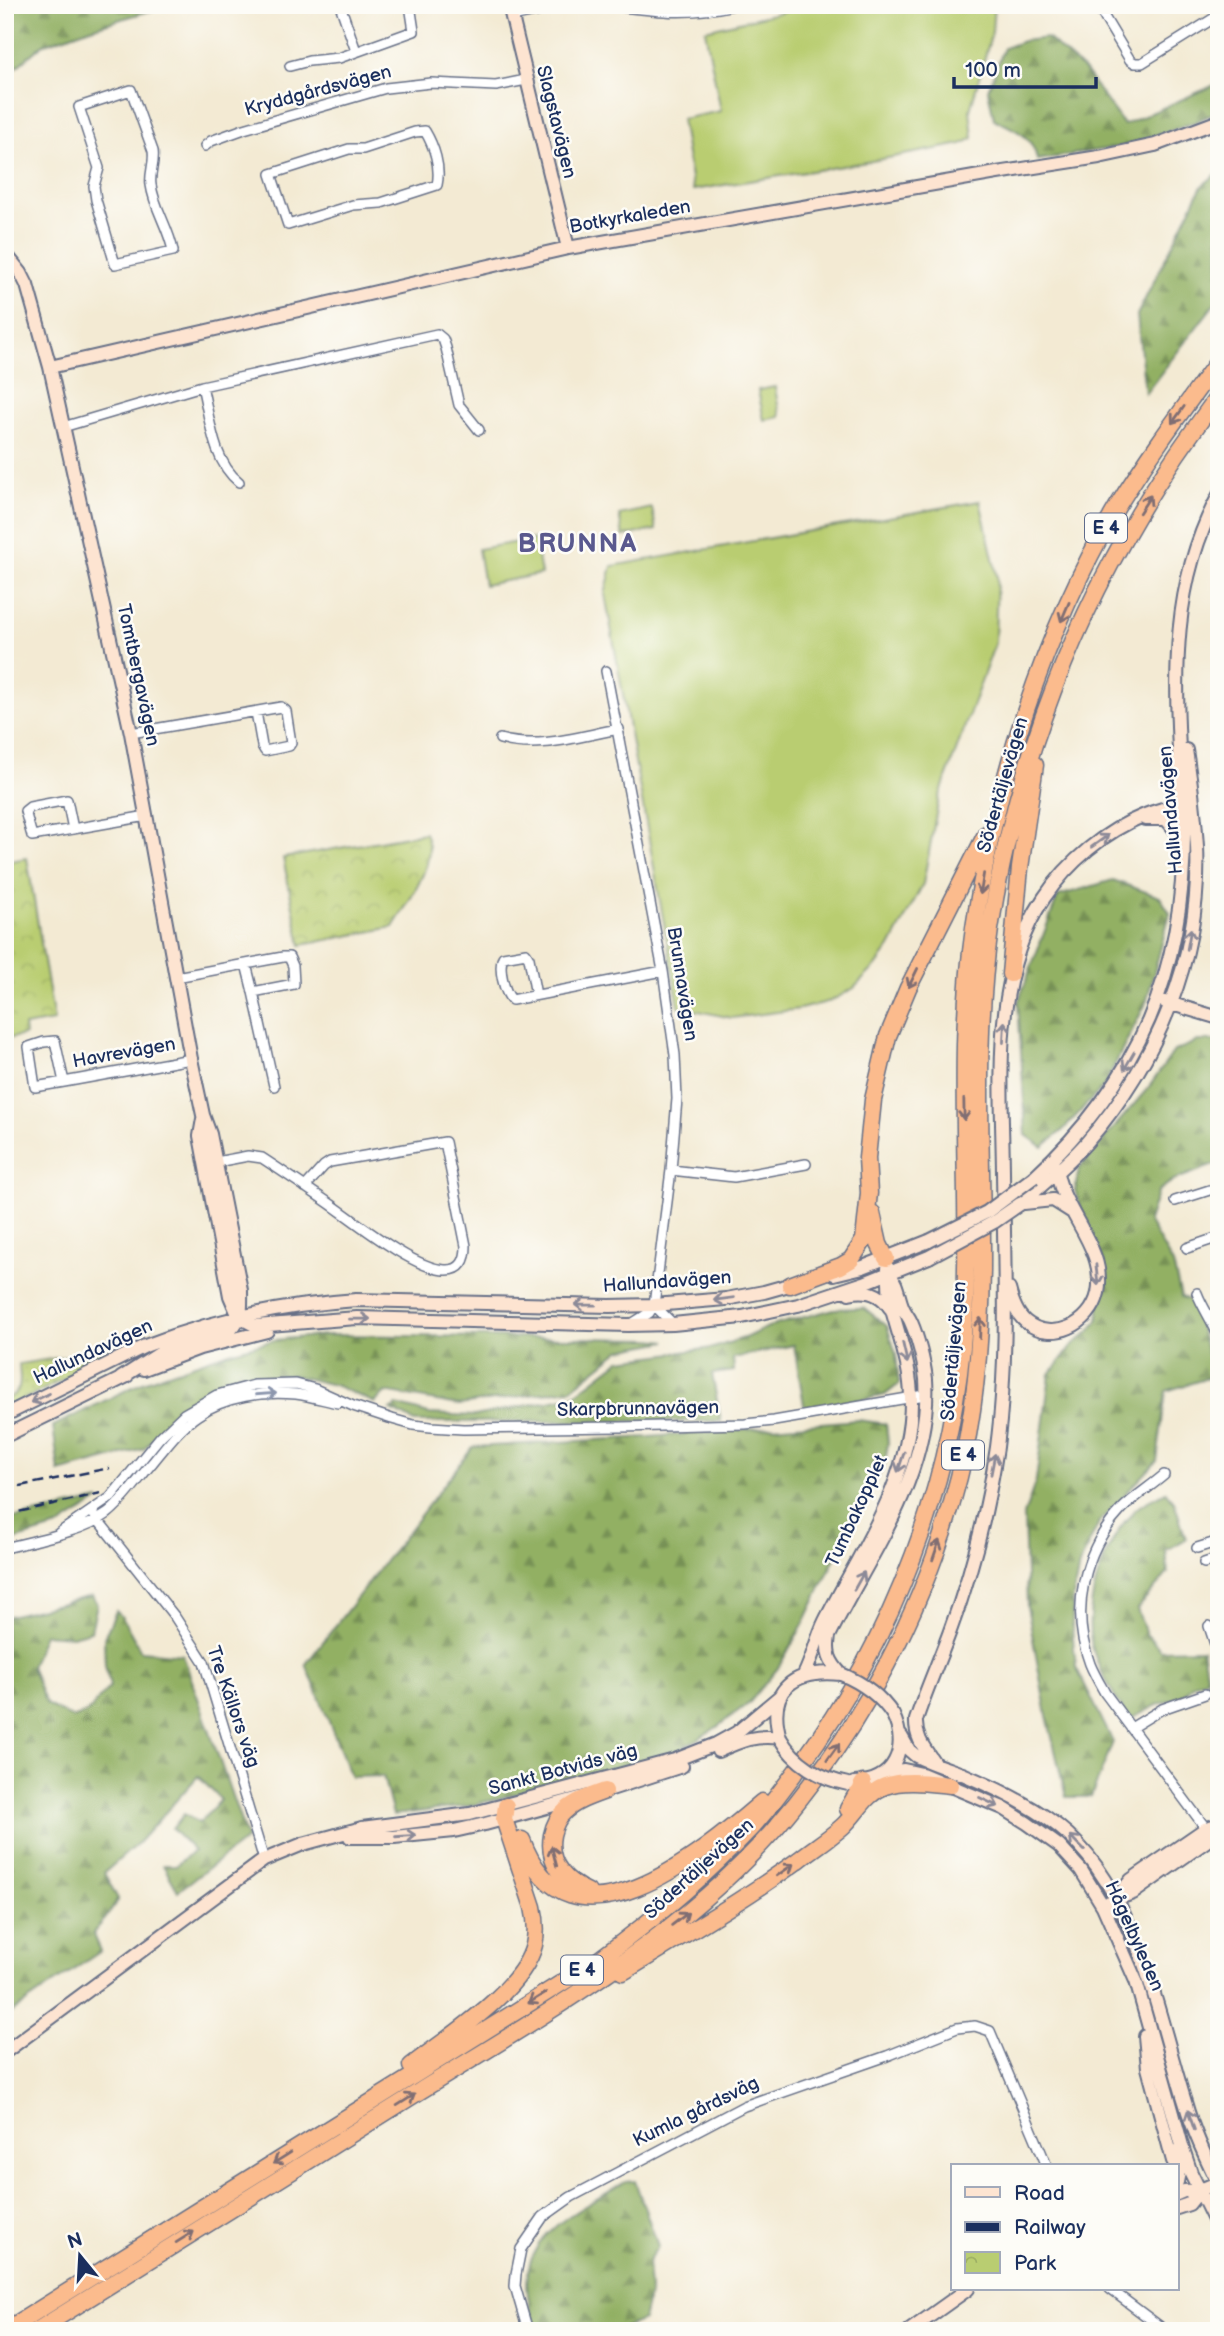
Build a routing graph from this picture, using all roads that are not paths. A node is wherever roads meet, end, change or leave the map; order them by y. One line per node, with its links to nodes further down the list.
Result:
1 (340, 5): 10 (street)
2 (410, 5): 10 (street)
3 (568, 5): 8 (street)
4 (607, 5): 7 (street)
5 (734, 5): 7 (street)
6 (1097, 5): 9 (street)
7 (688, 9)
8 (510, 11): 12 (main road, Slagstavägen)
9 (1219, 15)
10 (356, 51): 11 (street)
11 (290, 66)
12 (526, 80): 14 (street, Kryddgårdsvägen); 17 (main road, Slagstavägen)
13 (1219, 121): 17 (main road, Botkyrkaleden)
14 (205, 146)
15 (159, 160): 15 (street)
16 (288, 225): 16 (street)
17 (568, 248): 20 (main road, Botkyrkaleden)
18 (5, 253): 20 (main road, Tomtbergavägen)
19 (1219, 360): 35 (highway, Södertäljevägen / E 4, one-way to 35)
20 (50, 366): 23 (main road, Tomtbergavägen)
21 (202, 386): 23 (street); 24 (street); 25 (street)
22 (1219, 395): 29 (highway, Södertäljevägen / E 4, one-way to 22)
23 (63, 427): 31 (main road, Tomtbergavägen)
24 (479, 430)
25 (239, 482)
26 (1219, 495): 33 (main road, Hallundavägen)
27 (606, 671): 30 (street, Brunnavägen)
28 (256, 712): 28 (street); 31 (street)
29 (1043, 720): 41 (highway); 117 (highway, Södertäljevägen / E 4, one-way to 29)
30 (618, 729): 32 (street); 40 (street, Brunnavägen)
31 (131, 733): 34 (main road, Tomtbergavägen)
32 (500, 738)
33 (1188, 798): 36 (main road); 38 (main road, Hallundavägen); 46 (main road, Hallundavägen, one-way to 33)
34 (147, 816): 37 (street); 42 (main road, Tomtbergavägen)
35 (995, 817): 58 (highway, one-way to 58); 104 (highway, E 4, one-way to 104)
36 (1122, 827): 38 (main road); 41 (main road, one-way to 36)
37 (73, 829): 37 (street)
38 (1183, 858): 45 (main road, Hallundavägen)
39 (246, 964): 42 (street); 43 (street); 43 (street)
40 (663, 971): 44 (street); 54 (street, Brunnavägen)
41 (1010, 974): 66 (main road, one-way to 41)
42 (176, 976): 48 (main road, Tomtbergavägen)
43 (253, 992): 50 (street)
44 (536, 995): 44 (street)
45 (1158, 999): 46 (main road); 51 (main road, Hallundavägen, one-way to 51)
46 (1172, 1005): 47 (main road); 55 (main road, Hallundavägen)
47 (1219, 1018)
48 (191, 1059): 49 (street, Havrevägen); 52 (main road, Tomtbergavägen)
49 (64, 1082): 49 (street, Havrevägen)
50 (274, 1086)
51 (1061, 1152): 55 (main road); 65 (main road, Hallundavägen, bridge)
52 (211, 1163): 56 (street); 68 (main road, Tomtbergavägen)
53 (806, 1164): 54 (street)
54 (671, 1170): 72 (street, Brunnavägen)
55 (1057, 1173): 60 (main road, Hallundavägen); 61 (main road)
56 (305, 1186): 56 (street)
57 (1219, 1186): 59 (street)
58 (869, 1193): 65 (highway); 67 (highway)
59 (1175, 1201)
60 (1020, 1204): 61 (main road); 64 (main road, Hallundavägen, bridge)
61 (1073, 1212): 66 (main road, one-way to 66)
62 (1219, 1237): 63 (street)
63 (1187, 1248)
64 (912, 1264): 65 (main road, Hallundavägen); 75 (main road, Tumbakopplet)
65 (887, 1266): 67 (main road, Hallundavägen); 71 (main road, Hallundavägen); 73 (main road, Tumbakopplet); 75 (main road, Tumbakopplet)
66 (1004, 1272): 96 (main road, one-way to 66)
67 (790, 1285): 72 (main road, Hallundavägen, one-way to 72)
68 (235, 1293): 70 (main road); 74 (main road, Tomtbergavägen); 79 (main road)
69 (1197, 1293): 80 (street)
70 (322, 1302): 72 (main road, Hallundavägen, one-way to 70); 74 (main road, Hallundavägen)
71 (801, 1304): 73 (main road); 76 (main road, Hallundavägen)
72 (654, 1305): 76 (street); 78 (street)
73 (892, 1312): 82 (main road, Tumbakopplet, one-way to 82)
74 (239, 1317): 77 (main road, Hallundavägen); 79 (main road, Hallundavägen); 81 (main road, Hallundavägen)
75 (911, 1323): 82 (main road, Tumbakopplet)
76 (673, 1324): 78 (main road, Hallundavägen)
77 (292, 1325): 78 (main road, Hallundavägen, one-way to 78); 81 (main road, Hallundavägen)
78 (628, 1325)
79 (190, 1330): 83 (main road, Hallundavägen, one-way to 83)
80 (1219, 1338)
81 (121, 1378): 84 (main road, Hallundavägen)
82 (918, 1395): 86 (street, Skarpbrunnavägen); 94 (main road, Tumbakopplet, one-way to 82); 95 (main road, Tumbakopplet, one-way to 95)
83 (5, 1415)
84 (5, 1436)
85 (1164, 1475): 99 (street)
86 (94, 1516): 88 (street, Skarpbrunnavägen); 112 (street, Tre Källors väg)
87 (1219, 1541): 89 (street)
88 (5, 1548)
89 (1197, 1548)
90 (1219, 1558): 91 (street)
91 (1204, 1563)
92 (1209, 1626): 93 (street)
93 (1219, 1656)
94 (832, 1670): 95 (main road); 100 (main road, bridge)
95 (804, 1675): 98 (main road)
96 (928, 1684): 100 (main road); 102 (main road)
97 (1205, 1694): 99 (street)
98 (780, 1696): 101 (main road); 108 (main road, Sankt Botvids väg)
99 (1130, 1728): 110 (street)
100 (900, 1732): 102 (main road, Hågelbyleden); 103 (main road)
101 (780, 1738): 105 (main road, bridge); 107 (main road, Sankt Botvids väg)
102 (935, 1763): 114 (main road, Hågelbyleden, one-way to 102)
103 (887, 1772): 105 (main road); 106 (main road, Hågelbyleden)
104 (791, 1778): 113 (highway); 120 (highway, E 4, one-way to 120)
105 (855, 1783): 111 (highway)
106 (950, 1784): 111 (highway); 115 (main road, Hågelbyleden, one-way to 115)
107 (605, 1791): 108 (main road, Sankt Botvids väg); 113 (highway, one-way to 107)
108 (508, 1813): 112 (main road, Sankt Botvids väg); 113 (highway); 120 (highway)
109 (1219, 1824): 110 (main road)
110 (1214, 1836): 114 (main road)
111 (823, 1841): 117 (highway, one-way to 111)
112 (264, 1860): 119 (main road, Sankt Botvids väg)
113 (603, 1897)
114 (1116, 1898): 115 (main road); 124 (main road, Hågelbyleden, one-way to 114)
115 (1103, 1906): 116 (main road, Hågelbyleden)
116 (1136, 1981): 118 (main road); 125 (main road, Hågelbyleden)
117 (523, 2028): 132 (highway, Södertäljevägen / E 4, one-way to 117)
118 (1145, 2036): 122 (main road); 123 (main road)
119 (5, 2052)
120 (340, 2121): 131 (highway, E 4, one-way to 131)
121 (1046, 2164): 133 (street, Kumla gårdsväg)
122 (1172, 2164)
123 (1178, 2177)
124 (1218, 2184): 125 (main road)
125 (1200, 2190): 126 (main road); 127 (main road); 128 (main road, Hågelbyleden)
126 (1178, 2194)
127 (1178, 2208)
128 (1219, 2230)
129 (967, 2290): 134 (main road)
130 (1111, 2290): 135 (street)
131 (5, 2331)
132 (36, 2331)
133 (528, 2331)
134 (909, 2331)
135 (1166, 2331)

